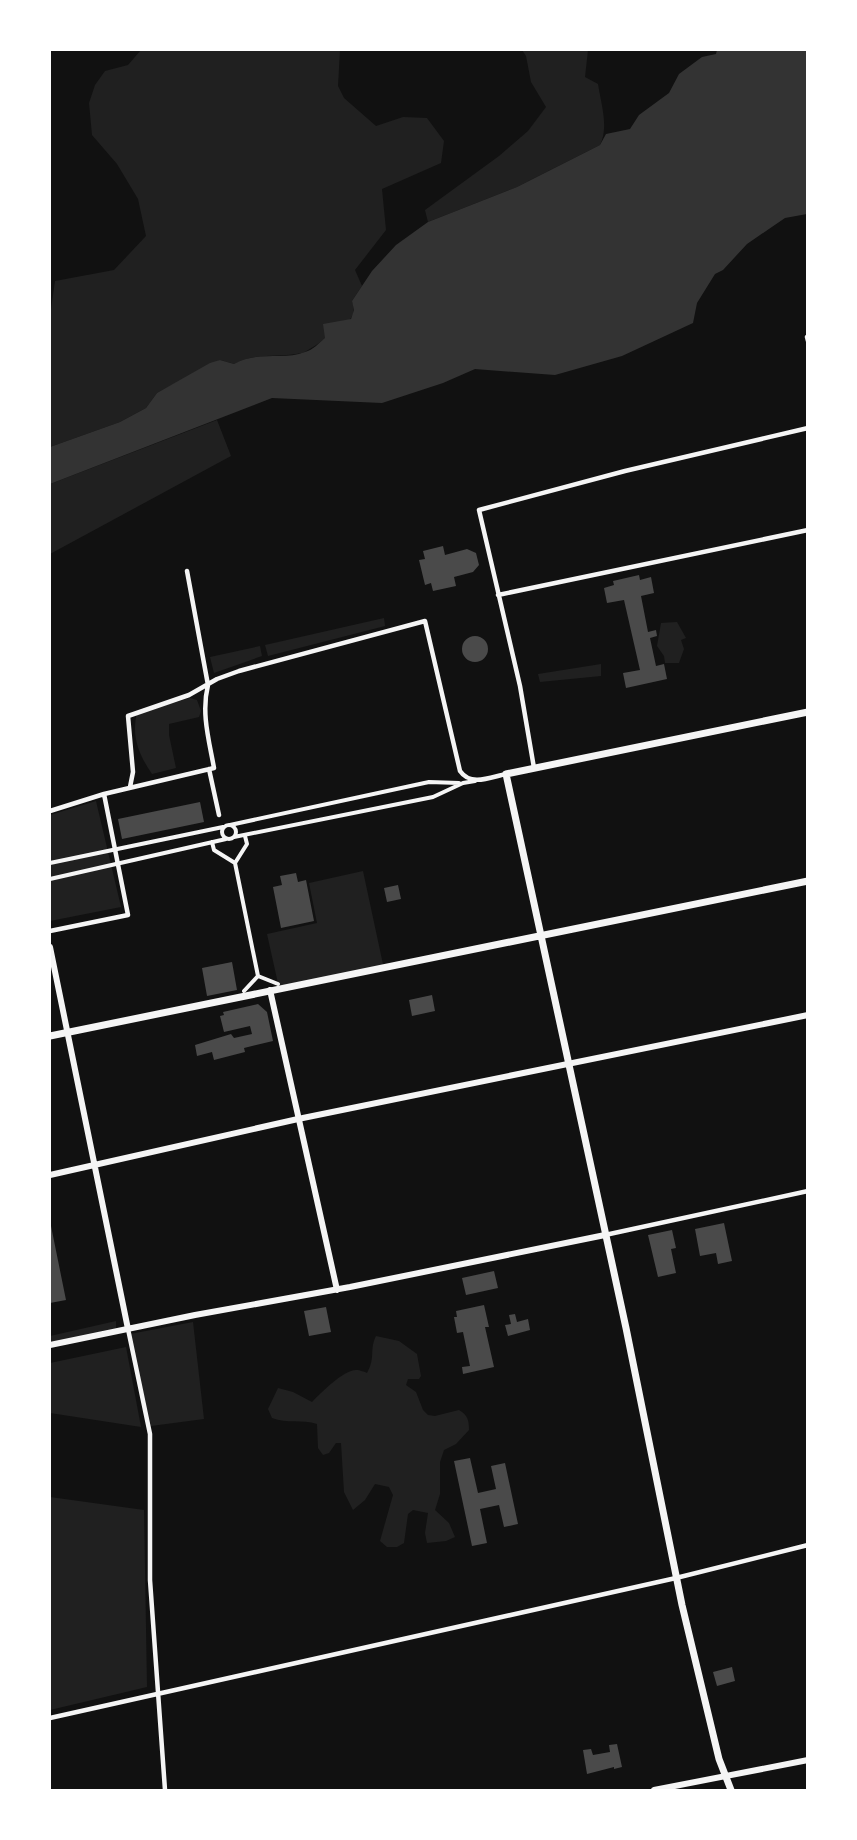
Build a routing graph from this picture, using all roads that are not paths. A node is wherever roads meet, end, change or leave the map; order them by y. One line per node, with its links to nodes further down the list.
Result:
1 (807, 428): 4 (street)
2 (807, 530): 4 (street)
3 (187, 571): 5 (street)
4 (498, 595): 8 (street)
5 (208, 685): 7 (street); 10 (street); 12 (street)
6 (807, 712): 8 (main road)
7 (211, 768): 12 (street); 15 (street)
8 (534, 768): 9 (main road)
9 (506, 774): 10 (street); 29 (main road)
10 (476, 780): 11 (street)
11 (463, 783): 16 (street); 18 (street)
12 (130, 786): 13 (street)
13 (104, 794): 14 (street); 22 (street)
14 (50, 811)
15 (219, 815)
16 (230, 825): 17 (street); 19 (street)
17 (224, 826): 20 (street); 22 (street)
18 (245, 836): 19 (street); 25 (street)
19 (234, 837): 20 (street)
20 (226, 839): 21 (street)
21 (212, 842): 24 (street); 25 (street)
22 (115, 849): 23 (street); 24 (street)
23 (50, 863)
24 (118, 863): 26 (street); 28 (street)
25 (235, 863): 31 (street)
26 (50, 879)
27 (807, 881): 29 (main road)
28 (50, 931)
29 (542, 935): 33 (main road); 38 (main road)
30 (50, 947): 36 (street)
31 (258, 976): 32 (street); 34 (street)
32 (278, 984)
33 (270, 990): 36 (main road); 39 (street)
34 (244, 991)
35 (807, 1015): 38 (street)
36 (67, 1032): 37 (main road); 40 (street)
37 (50, 1036)
38 (568, 1065): 39 (street); 43 (main road)
39 (298, 1119): 40 (street); 44 (street)
40 (95, 1166): 41 (street); 45 (street)
41 (50, 1174)
42 (807, 1191): 43 (street)
43 (605, 1235): 44 (street); 48 (main road)
44 (337, 1290): 45 (street)
45 (128, 1329): 46 (street); 49 (street)
46 (50, 1345)
47 (807, 1545): 48 (street)
48 (676, 1578): 49 (street); 52 (main road)
49 (159, 1695): 50 (street); 53 (street)
50 (50, 1718)
51 (807, 1760): 52 (street)
52 (724, 1777): 54 (street); 55 (main road)
53 (165, 1791)
54 (654, 1791)
55 (731, 1791)

